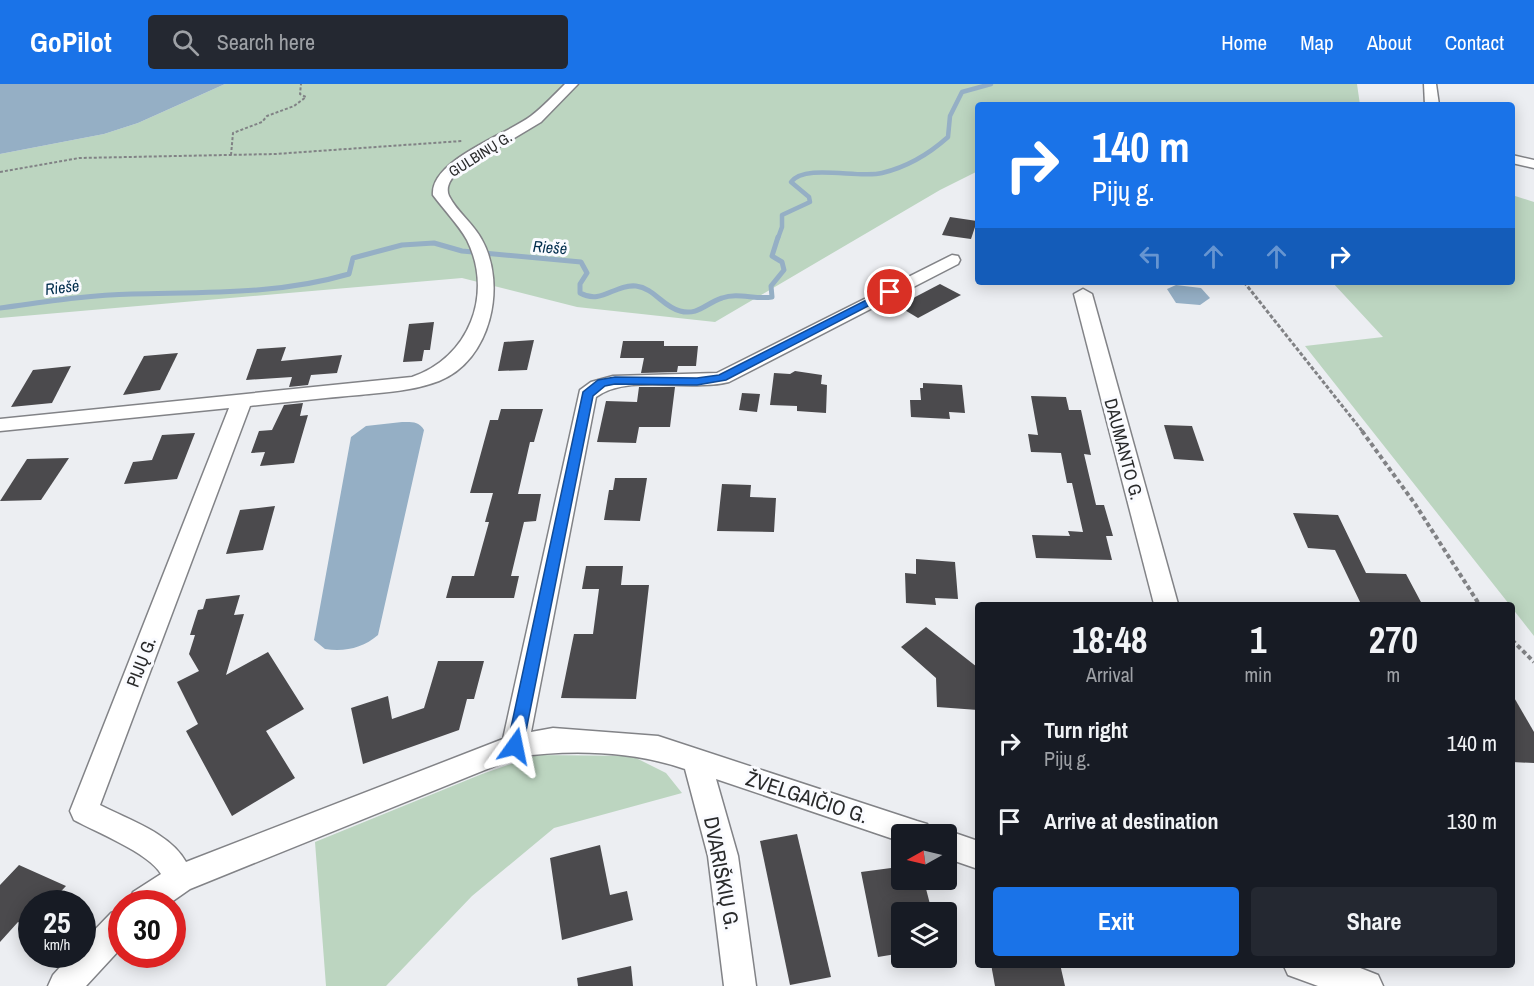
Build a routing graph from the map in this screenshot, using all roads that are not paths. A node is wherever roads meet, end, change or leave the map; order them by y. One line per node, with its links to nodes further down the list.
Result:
1 (572, 84): 8 (street, GULBINŲ G.)
2 (1430, 84): 3 (street)
3 (1432, 102)
4 (1515, 160): 5 (street)
5 (1534, 164)
6 (952, 260): 11 (street)
7 (1083, 294): 10 (street, DAUMANTO G.)
8 (242, 401): 9 (street); 16 (street, PIJŲ G.)
9 (0, 425)
10 (1165, 602)
11 (515, 746): 12 (street, ŽVELGAIČIO G.); 16 (street, ŽVELGAIČIO G.)
12 (697, 761): 13 (street, ŽVELGAIČIO G.); 21 (street, DVARIŠKIŲ G.)
13 (891, 825)
14 (957, 848): 15 (street)
15 (975, 854)
16 (179, 879): 17 (street, ŽVELGAIČIO G.)
17 (163, 890)
18 (108, 939): 20 (street)
19 (1311, 968): 22 (street)
20 (64, 986)
21 (740, 986)
22 (1366, 986)

